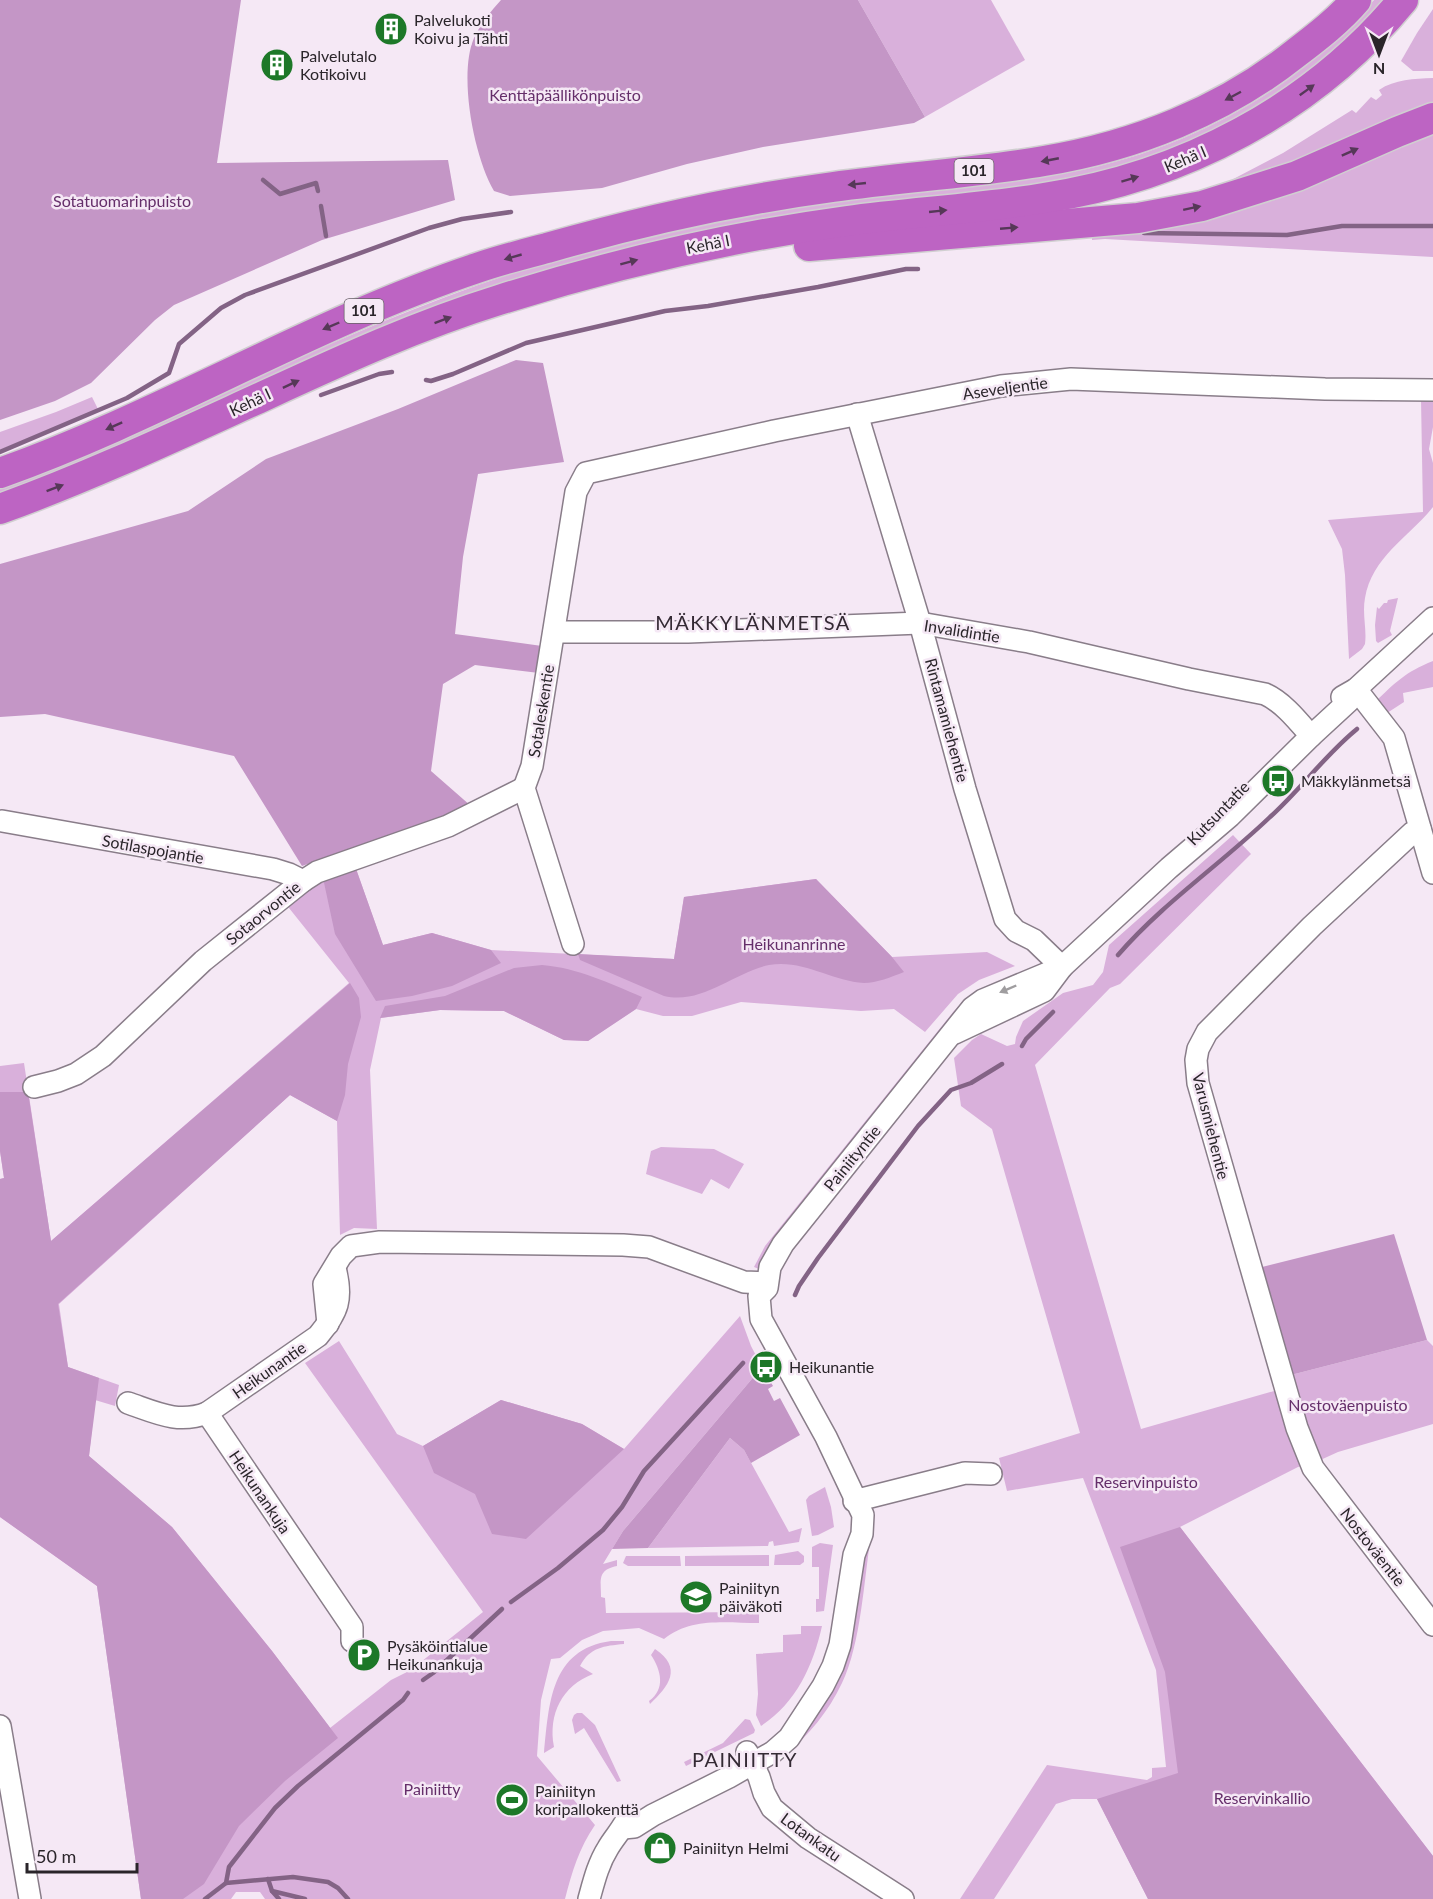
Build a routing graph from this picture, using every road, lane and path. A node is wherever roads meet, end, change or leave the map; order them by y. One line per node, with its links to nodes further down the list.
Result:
1 (1329, 0): 4 (highway)
2 (1356, 0): 4 (highway, 101)
3 (1402, 0): 6 (highway, Kehä I / 101, one-way to 3)
4 (1282, 64): 9 (highway, 101, one-way to 9)
5 (1433, 118): 6 (highway, 101, one-way to 5)
6 (693, 247): 11 (highway, Kehä I / 101, one-way to 6)
7 (1433, 390): 8 (street, Aseveljentie)
8 (857, 414): 10 (street, Aseveljentie); 13 (street, Rintamamiehentie)
9 (0, 472)
10 (586, 473): 14 (street, Sotaleskentie)
11 (0, 509)
12 (1433, 618): 15 (street, Kutsuntatie)
13 (920, 623): 14 (street, Invalidintie); 16 (street, Invalidintie); 23 (street, Rintamamiehentie)
14 (554, 632): 17 (street, Sotaleskentie)
15 (1355, 690): 16 (street, Kutsuntatie); 19 (street)
16 (1308, 733): 23 (street, Kutsuntatie)
17 (524, 788): 21 (street, Sotaorvontie); 22 (street)
18 (2, 821): 21 (street, Sotilaspojantie)
19 (1420, 829): 20 (street); 28 (street, Varusmiehentie)
20 (1433, 873)
21 (303, 881): 24 (street, Sotaorvontie)
22 (573, 944)
23 (1062, 967): 25 (street, Painiityntie)
24 (34, 1087)
25 (767, 1286): 27 (street, Heikunantie); 30 (street, Painiityntie)
26 (128, 1404): 27 (street)
27 (207, 1413): 32 (street, Heikunankuja)
28 (1313, 1468): 31 (street, Nostoväentie)
29 (991, 1474): 30 (street)
30 (854, 1501): 34 (street, Painiityntie)
31 (1433, 1624)
32 (352, 1641)
33 (0, 1726): 35 (street)
34 (750, 1758): 37 (street, Painiityntie); 38 (street, Lotankatu)
35 (7, 1813): 36 (street)
36 (30, 1899)
37 (589, 1899)
38 (903, 1899)

